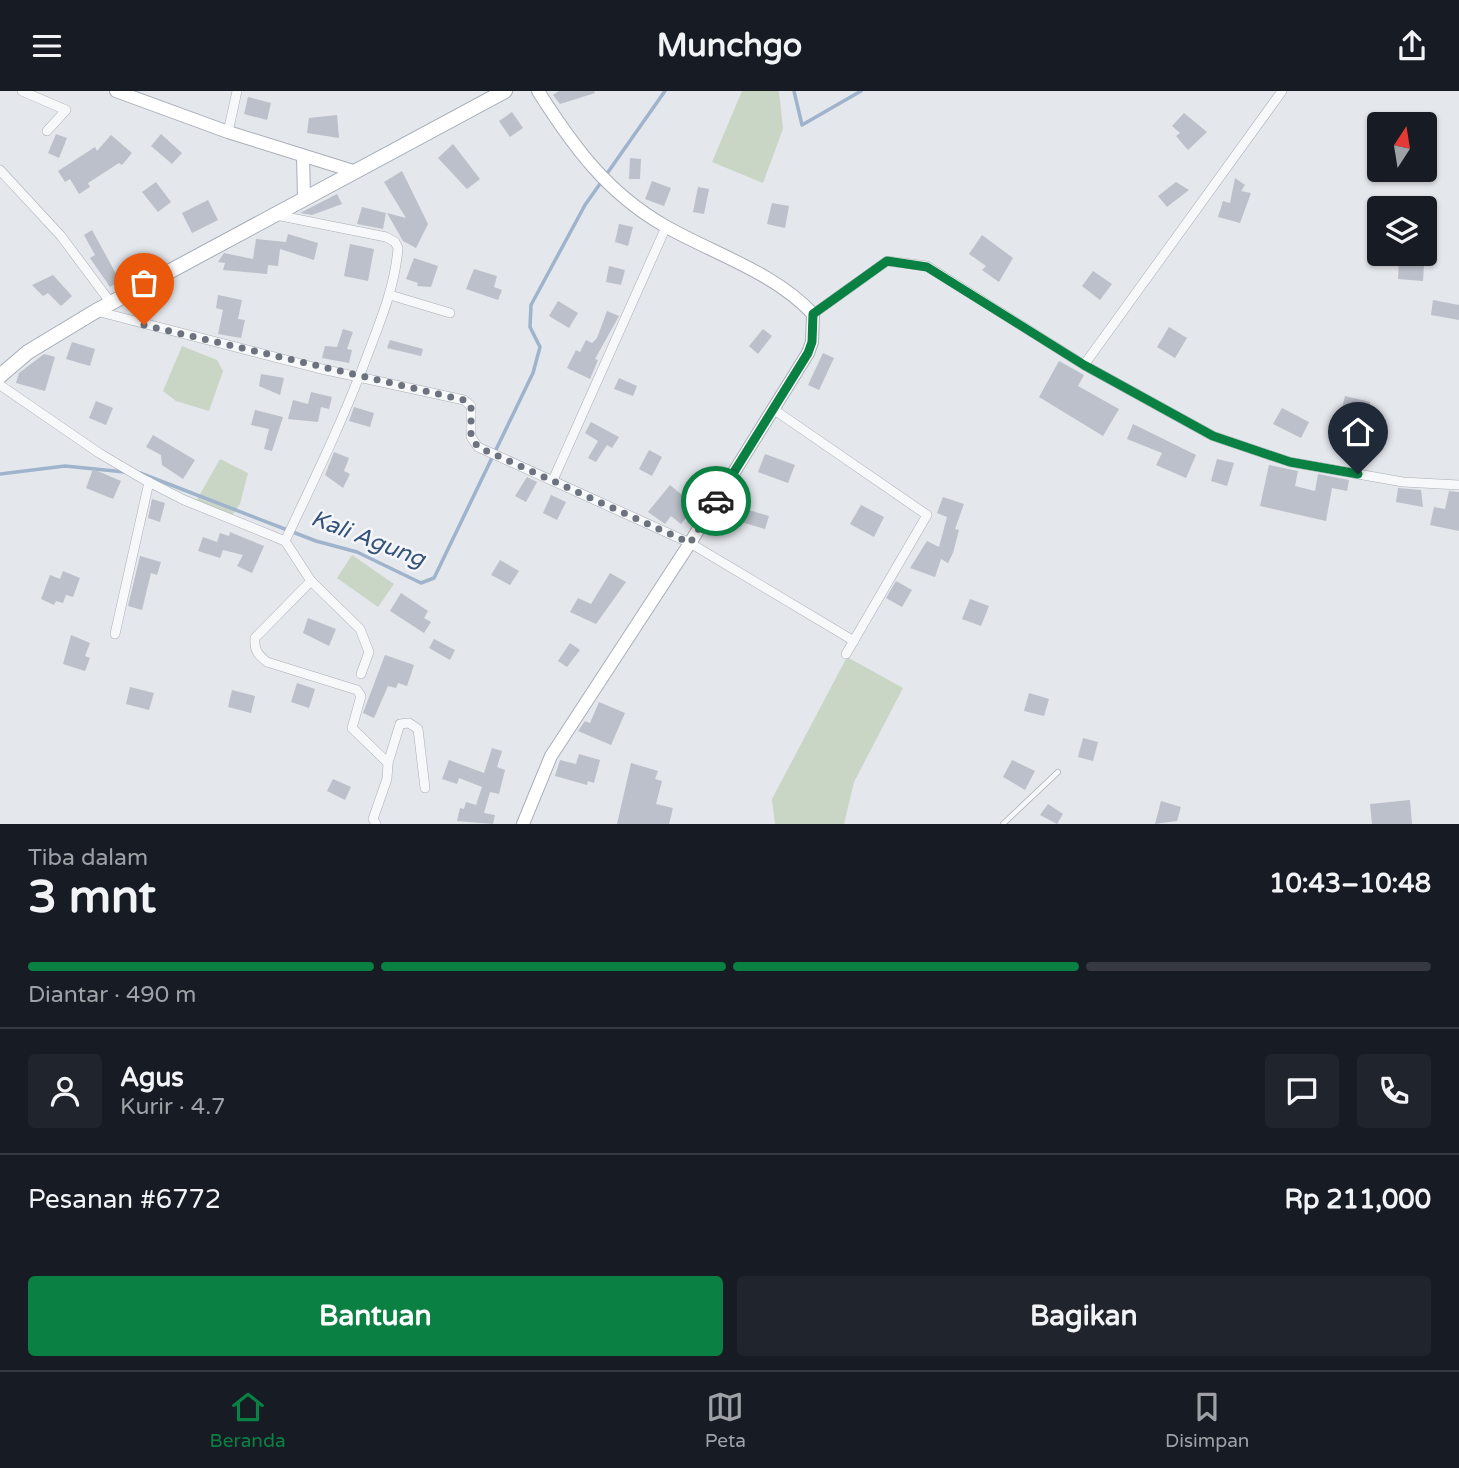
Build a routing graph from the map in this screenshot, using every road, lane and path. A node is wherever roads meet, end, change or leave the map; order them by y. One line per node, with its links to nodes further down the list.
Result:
1 (22, 91): 7 (street)
2 (116, 91): 8 (street)
3 (237, 91): 8 (street)
4 (505, 91): 11 (main road)
5 (538, 91): 14 (street)
6 (1282, 91): 20 (street)
7 (47, 131)
8 (228, 132): 9 (street)
9 (303, 157): 11 (street); 12 (street)
10 (0, 170): 16 (street)
11 (353, 171): 12 (main road)
12 (304, 197): 13 (main road)
13 (276, 215): 15 (street); 16 (main road)
14 (666, 227): 19 (street); 25 (street)
15 (390, 295): 18 (street); 22 (street)
16 (111, 303): 17 (main road)
17 (96, 311): 21 (main road); 22 (street)
18 (450, 313)
19 (813, 314): 20 (street); 24 (street)
20 (1084, 365): 27 (street)
21 (0, 376)
22 (360, 376): 25 (street); 28 (street)
23 (0, 385): 26 (street)
24 (773, 409): 29 (street); 32 (street)
25 (553, 480): 29 (street)
26 (146, 481): 28 (street); 31 (street)
27 (1459, 485)
28 (286, 540): 30 (street)
29 (690, 543): 32 (street); 39 (street)
30 (311, 581): 34 (street); 35 (street)
31 (115, 634)
32 (854, 641): 33 (street)
33 (846, 654)
34 (361, 674)
35 (388, 763): 37 (street); 38 (street)
36 (1058, 772): 40 (lane)
37 (425, 788)
38 (376, 824)
39 (523, 824)
40 (1003, 824)

